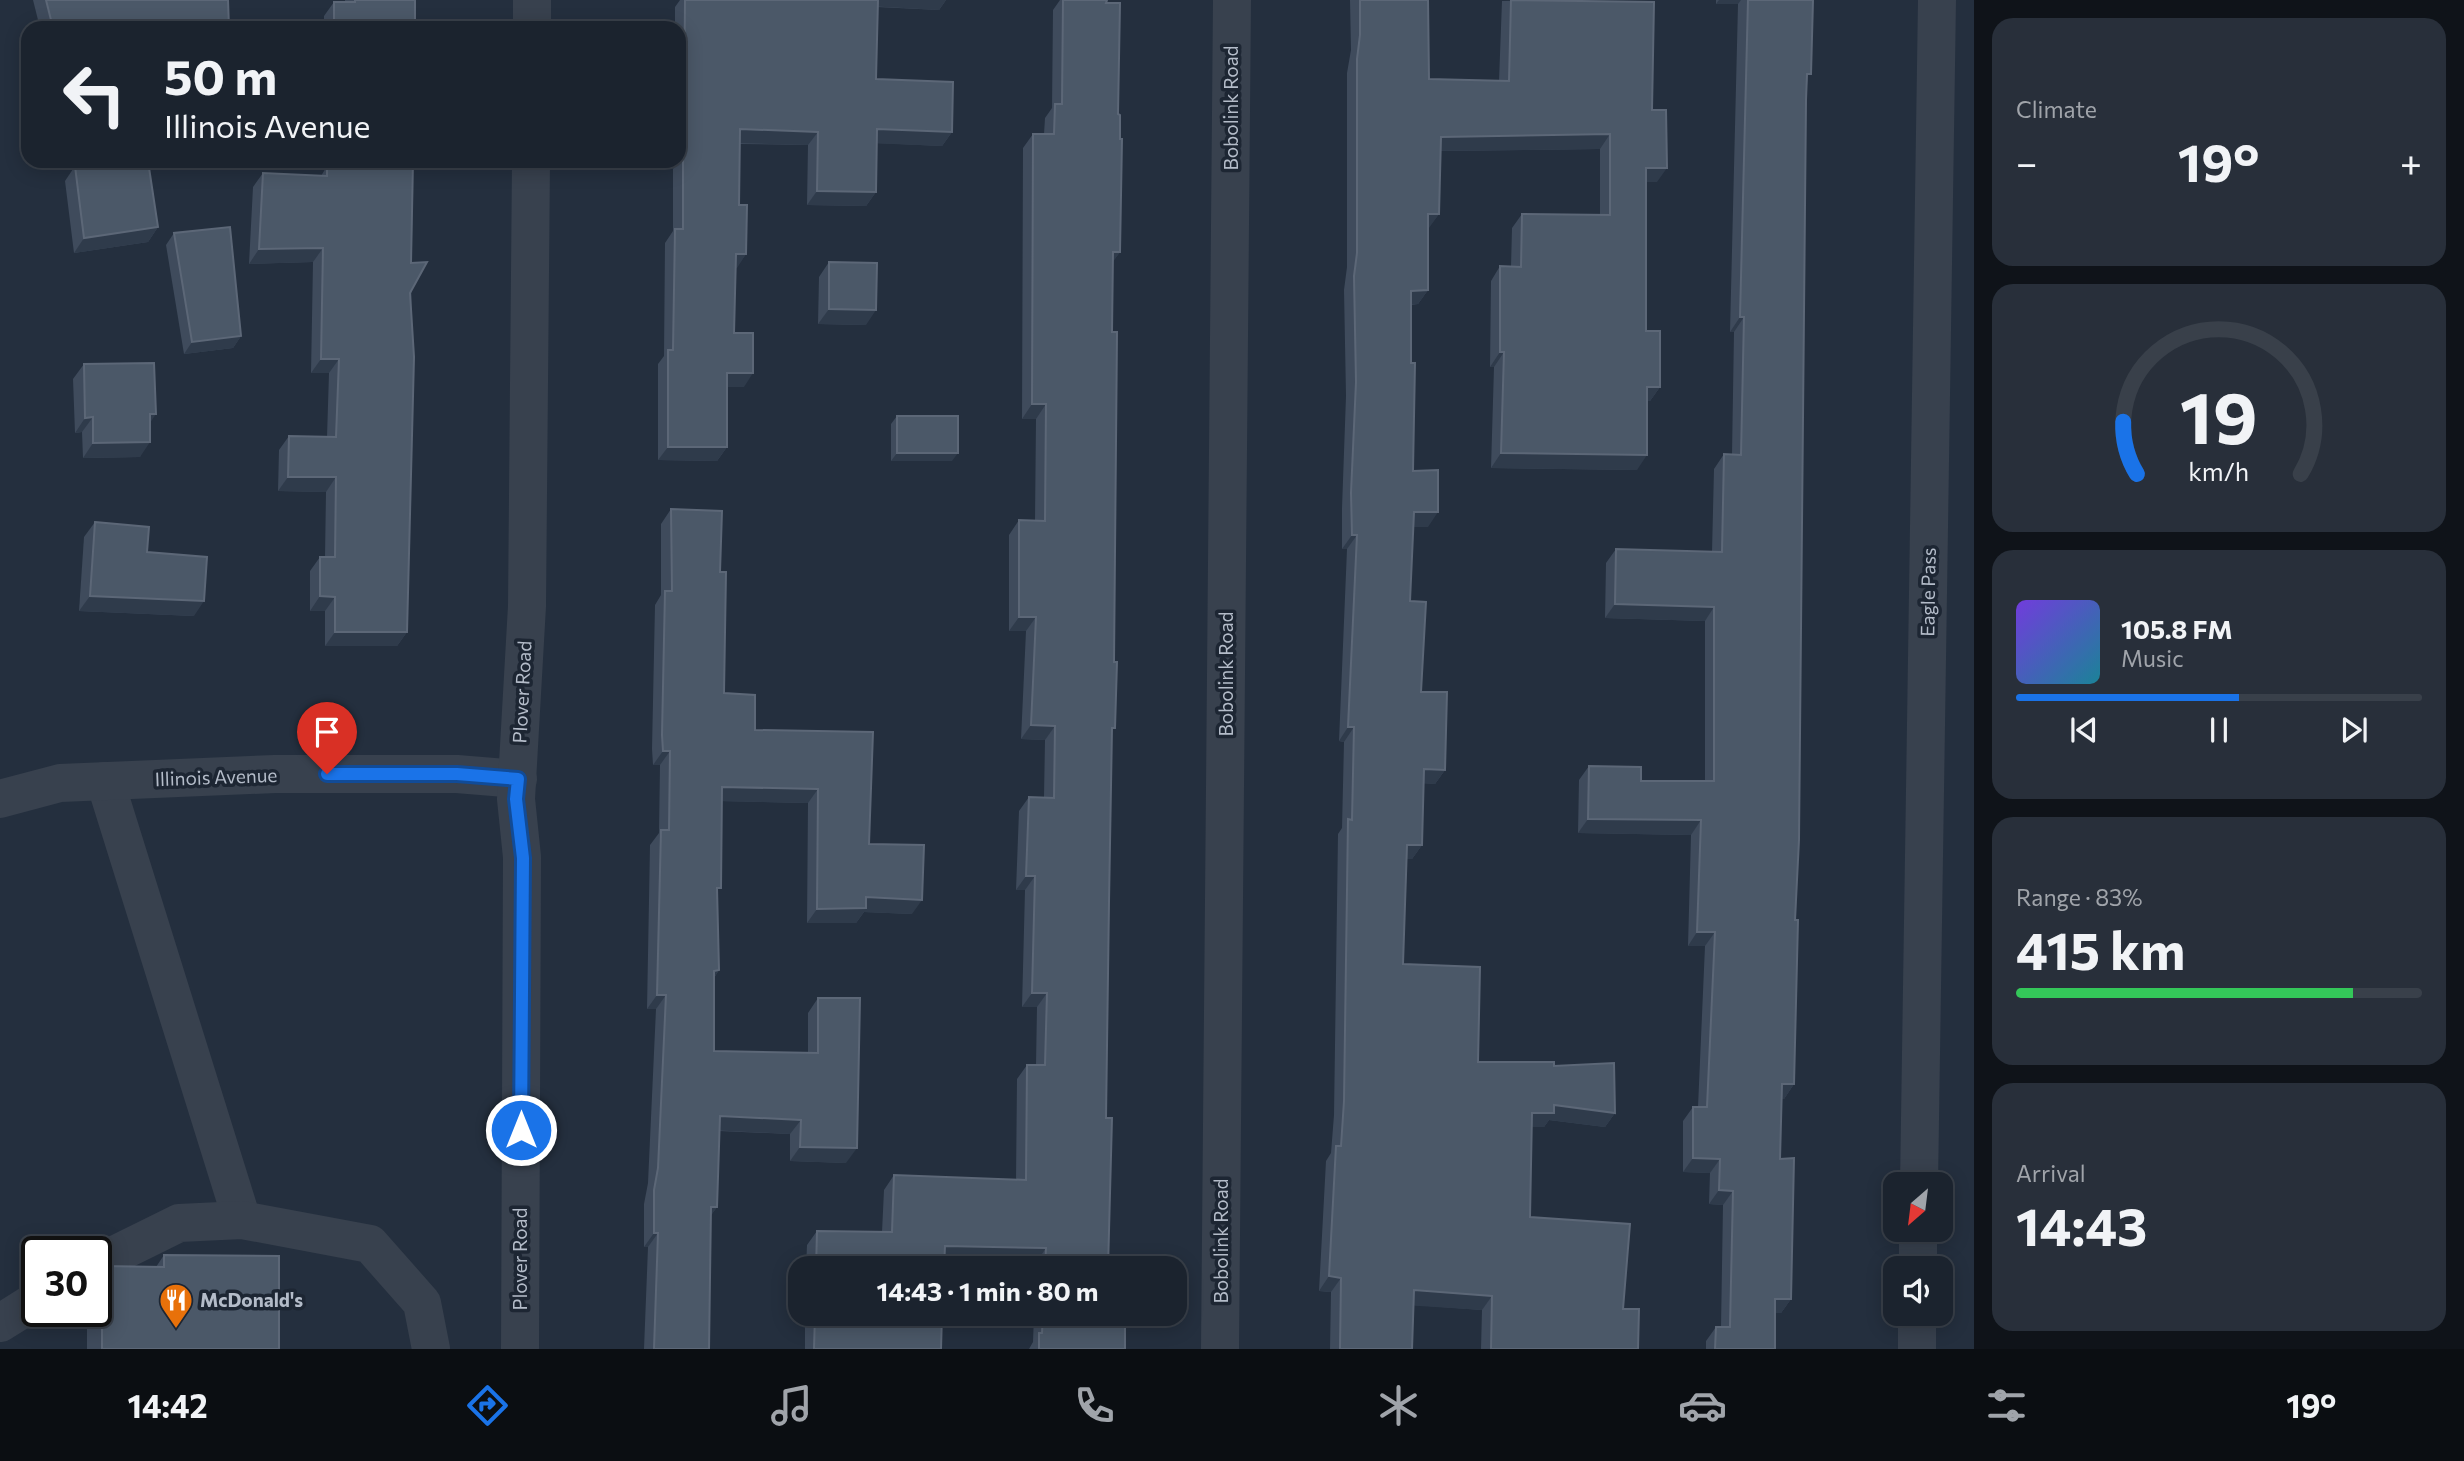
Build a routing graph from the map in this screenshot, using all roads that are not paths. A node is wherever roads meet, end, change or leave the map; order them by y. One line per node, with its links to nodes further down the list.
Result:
1 (532, 0): 4 (street)
2 (1231, 0): 18 (street, Bobolink Road)
3 (1937, 0): 9 (street, Eagle Pass)
4 (532, 21)
5 (531, 168): 6 (street, Plover Road)
6 (518, 779): 7 (street, Illinois Avenue); 17 (street, Plover Road)
7 (105, 781): 8 (street, Illinois Avenue); 10 (street)
8 (0, 799)
9 (1919, 1172)
10 (242, 1220): 11 (street); 16 (street)
11 (112, 1256)
12 (21, 1310): 13 (street)
13 (0, 1323): 15 (street)
14 (1917, 1326): 19 (street)
15 (15, 1349)
16 (431, 1349)
17 (520, 1349)
18 (1220, 1349)
19 (1917, 1349)

